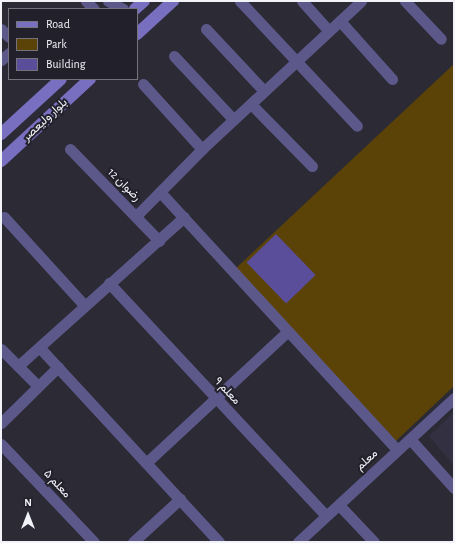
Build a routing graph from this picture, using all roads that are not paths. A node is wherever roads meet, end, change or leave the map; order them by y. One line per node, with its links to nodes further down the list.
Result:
1 (108, 1): 8 (street)
2 (144, 1): 9 (main road)
3 (173, 1): 13 (main road)
4 (240, 1): 16 (street)
5 (302, 1): 12 (street)
6 (361, 1): 10 (street)
7 (405, 1): 14 (street)
8 (121, 8)
9 (136, 8)
10 (340, 21): 12 (street); 17 (street)
11 (206, 29): 21 (street)
12 (329, 31): 16 (street)
13 (138, 33)
14 (441, 39)
15 (174, 56): 23 (street)
16 (297, 61): 21 (street); 24 (street)
17 (392, 79)
18 (60, 80): 25 (main road, بلوار ولیعصر)
19 (89, 80): 28 (main road, بلوار ولیعصر)
20 (142, 84): 27 (street)
21 (264, 91): 22 (street)
22 (251, 104): 23 (street); 29 (street)
23 (233, 119): 27 (street)
24 (357, 126)
25 (1, 134)
26 (70, 149): 31 (street, رضوان 12)
27 (202, 149): 30 (street)
28 (1, 161)
29 (312, 166)
30 (161, 193): 31 (street); 33 (street)
31 (136, 216): 34 (street, رضوان 12)
32 (4, 217): 36 (street)
33 (184, 217): 34 (street); 37 (street)
34 (158, 240): 35 (street)
35 (109, 283): 36 (street); 43 (street, معلم ۹)
36 (85, 306): 38 (street)
37 (287, 332): 43 (street); 48 (street)
38 (40, 348): 40 (street); 41 (street)
39 (1, 349): 40 (street)
40 (18, 366): 42 (street)
41 (58, 368): 42 (street); 49 (street)
42 (38, 386): 45 (street)
43 (216, 398): 49 (street); 53 (street, معلم ۹)
44 (454, 398): 46 (street, معلم)
45 (1, 423)
46 (410, 439): 48 (street, معلم); 50 (street)
47 (1, 444): 54 (street, معلم ۵)
48 (397, 450): 52 (street, معلم)
49 (146, 463): 51 (street)
50 (454, 488)
51 (180, 499): 55 (street); 56 (street)
52 (339, 505): 53 (street, معلم); 58 (street)
53 (326, 516): 57 (street, معلم)
54 (94, 542)
55 (133, 542)
56 (220, 542)
57 (298, 542)
58 (374, 542)

